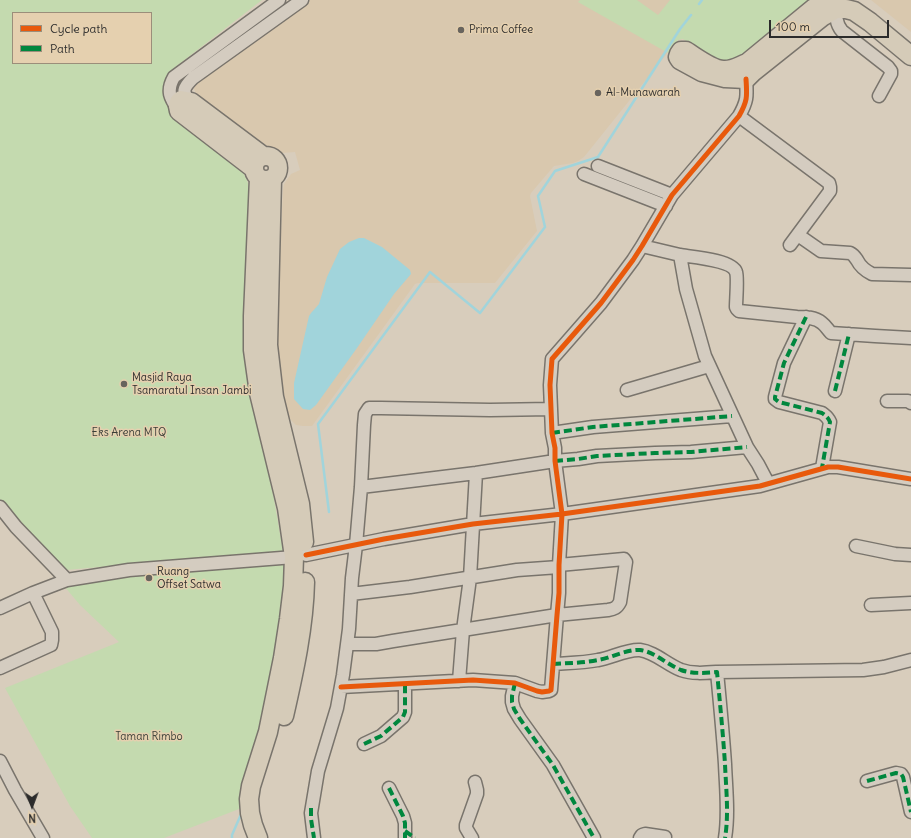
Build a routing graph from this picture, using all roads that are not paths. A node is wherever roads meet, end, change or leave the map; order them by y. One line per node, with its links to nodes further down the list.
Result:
1 (279, 0): 10 (street)
2 (302, 0): 10 (street)
3 (857, 0): 5 (highway)
4 (834, 3): 6 (highway); 7 (highway); 9 (street)
5 (911, 40)
6 (772, 49): 8 (highway); 8 (highway)
7 (911, 56)
8 (746, 79): 11 (street)
9 (879, 96)
10 (185, 107): 45 (highway)
11 (739, 116): 14 (street); 16 (street)
12 (598, 166): 14 (street)
13 (584, 174): 15 (street)
14 (672, 195): 15 (street)
15 (666, 206): 18 (street)
16 (798, 235): 17 (street); 20 (street)
17 (790, 245)
18 (642, 246): 19 (street); 29 (street)
19 (680, 255): 21 (street); 24 (street)
20 (911, 275)
21 (806, 317): 22 (street); 34 (street)
22 (849, 334): 23 (street); 26 (street)
23 (911, 338)
24 (709, 366): 25 (street); 30 (street)
25 (626, 390)
26 (835, 391)
27 (887, 401): 28 (street)
28 (911, 402)
29 (551, 409): 31 (street); 38 (street)
30 (732, 416): 31 (street); 32 (street)
31 (552, 433): 33 (street)
32 (746, 447): 33 (street); 37 (street)
33 (555, 461): 35 (street); 40 (street)
34 (822, 468): 36 (street); 37 (street)
35 (476, 473): 38 (street); 41 (street)
36 (911, 479)
37 (768, 483): 40 (street)
38 (361, 487): 42 (street)
39 (0, 507): 48 (street)
40 (562, 514): 41 (street); 46 (street)
41 (473, 524): 42 (street); 47 (street)
42 (356, 545): 45 (street); 50 (street)
43 (856, 546): 44 (street)
44 (911, 555)
45 (300, 556): 48 (street); 57 (highway)
46 (559, 566): 47 (street); 54 (street); 54 (street)
47 (470, 578): 50 (street); 55 (street)
48 (67, 580): 49 (street)
49 (33, 593): 53 (street); 60 (street)
50 (351, 594): 56 (street)
51 (911, 604): 52 (street)
52 (872, 605)
53 (0, 608)
54 (558, 615): 55 (street); 59 (street)
55 (463, 630): 56 (street); 62 (street)
56 (347, 644): 65 (street)
57 (289, 660): 76 (highway); 77 (highway)
58 (911, 660): 61 (street)
59 (553, 664): 61 (street); 63 (street)
60 (0, 668)
61 (717, 672): 82 (street)
62 (459, 681): 63 (street); 64 (street)
63 (515, 683): 80 (street)
64 (405, 684): 65 (street); 66 (street)
65 (341, 687): 78 (street)
66 (364, 744)
67 (0, 761): 70 (street)
68 (868, 781): 72 (street)
69 (475, 782): 79 (street)
70 (6, 784): 75 (street)
71 (389, 788): 73 (street)
72 (911, 812)
73 (409, 836)
74 (665, 837): 81 (street)
75 (43, 838)
76 (258, 838)
77 (270, 838)
78 (314, 838)
79 (472, 838)
80 (594, 838)
81 (640, 838)
82 (726, 838)

